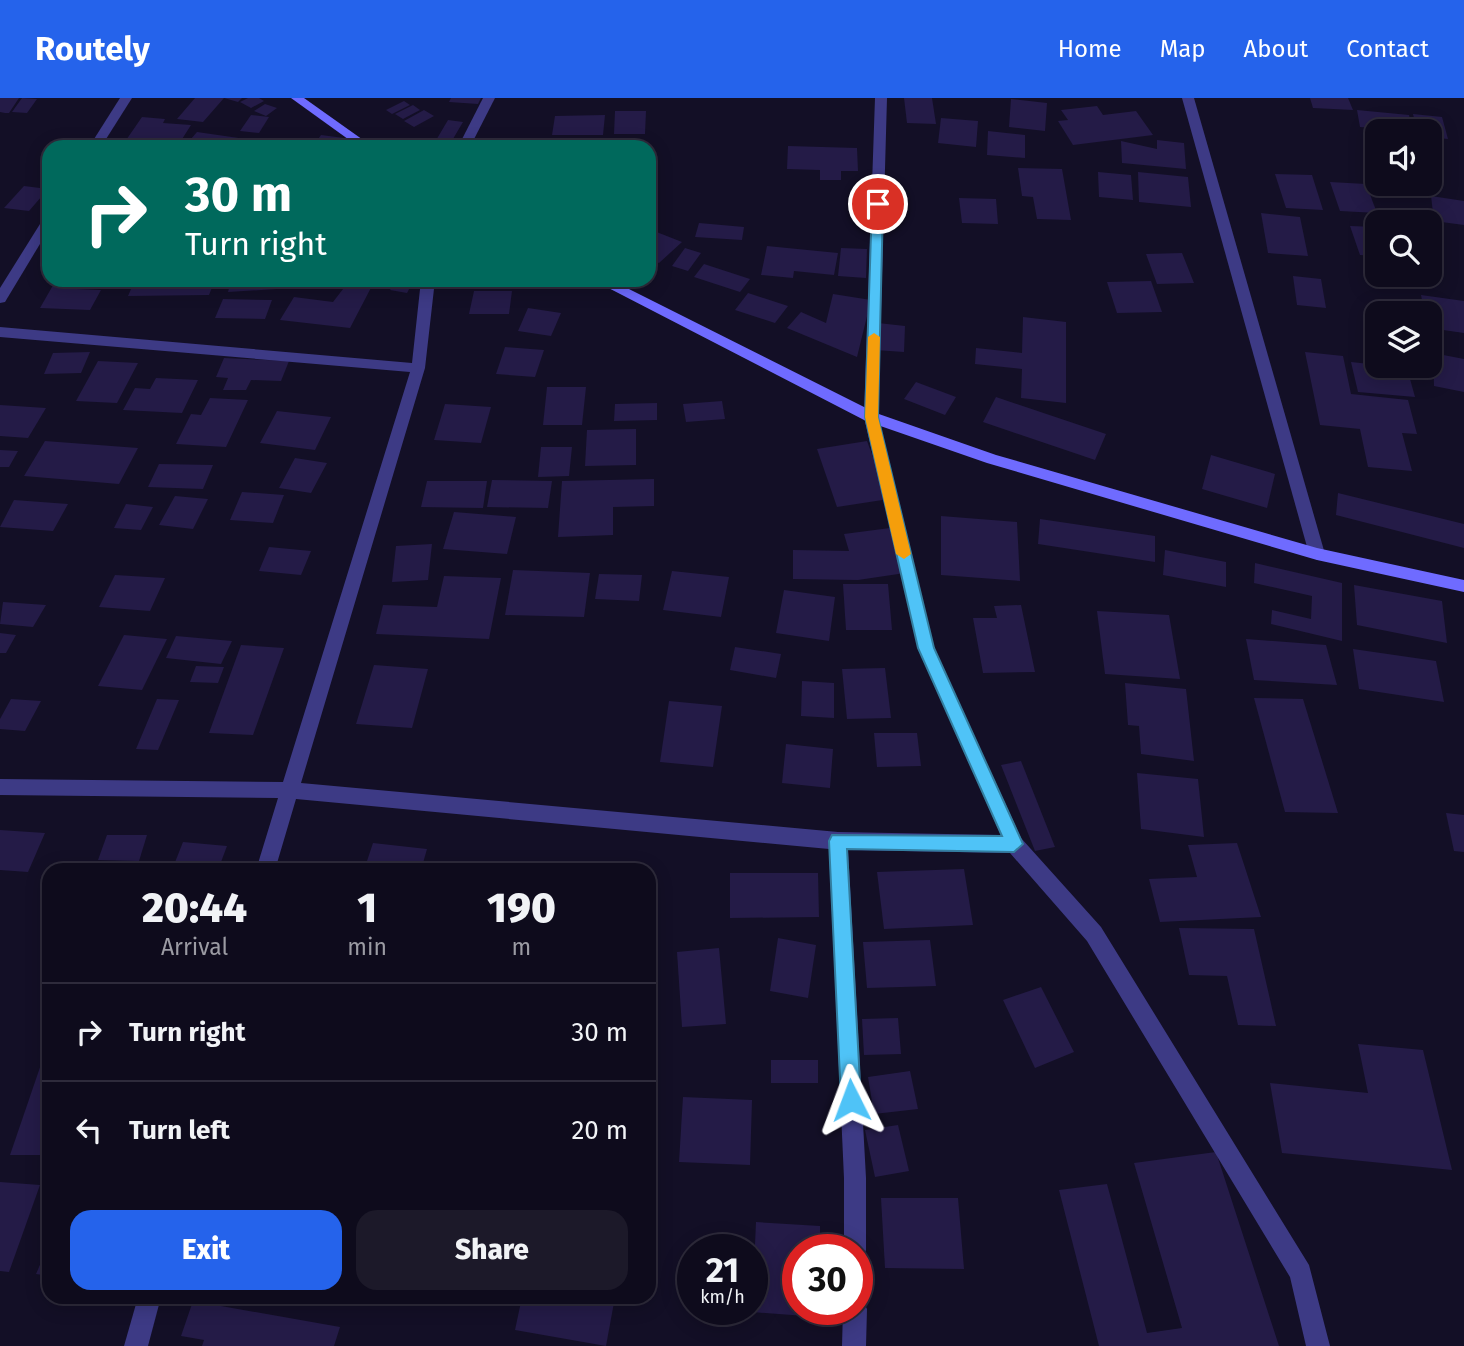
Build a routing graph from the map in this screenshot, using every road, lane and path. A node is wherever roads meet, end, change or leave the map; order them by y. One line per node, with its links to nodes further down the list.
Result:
1 (126, 98): 6 (street)
2 (297, 98): 7 (street)
3 (489, 98): 8 (street)
4 (881, 98): 15 (street)
5 (1188, 98): 16 (street)
6 (99, 140)
7 (357, 140)
8 (468, 140)
9 (42, 230): 12 (street)
10 (427, 287): 14 (street)
11 (614, 287): 15 (street)
12 (0, 299)
13 (0, 332): 14 (street)
14 (418, 368): 19 (street)
15 (872, 417): 16 (street); 21 (street)
16 (1317, 554): 17 (street)
17 (1464, 586)
18 (0, 787): 19 (street)
19 (287, 790): 20 (street); 22 (street)
20 (838, 841): 21 (street); 23 (street)
21 (1014, 844): 28 (street)
22 (267, 863)
23 (855, 1234)
24 (147, 1304): 26 (street)
25 (855, 1325): 27 (street)
26 (136, 1346)
27 (854, 1346)
28 (1318, 1346)

